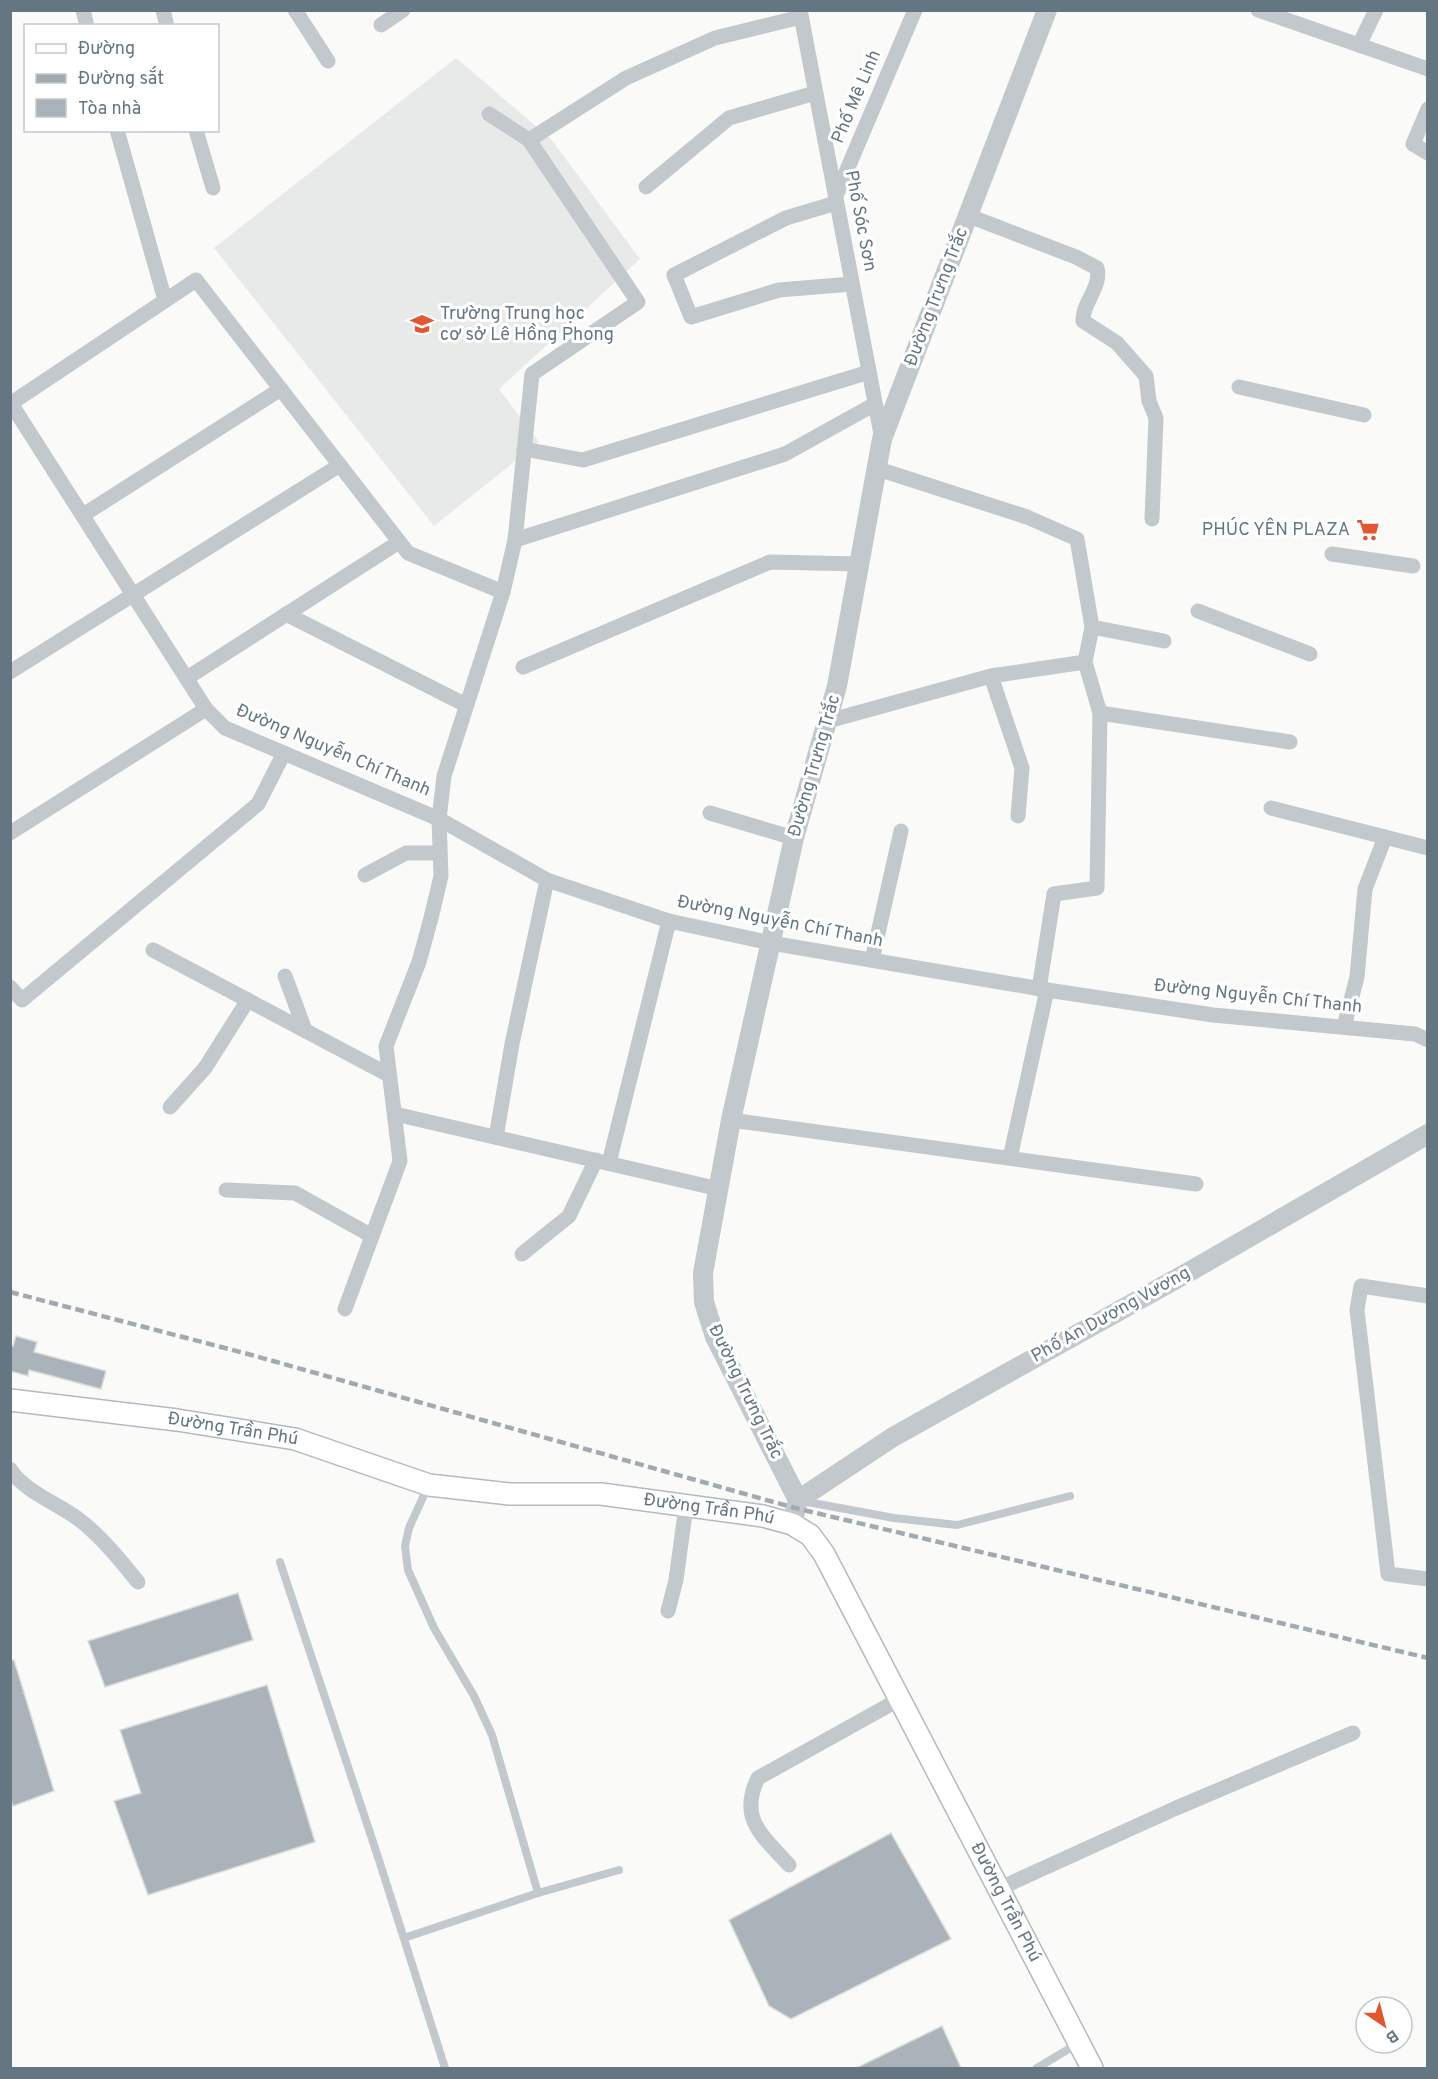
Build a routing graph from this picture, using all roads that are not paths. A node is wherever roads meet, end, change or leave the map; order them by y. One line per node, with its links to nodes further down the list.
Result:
1 (295, 10): 10 (street)
2 (403, 10): 8 (street)
3 (915, 10): 21 (street, Phố Mê Linh)
4 (1047, 10): 22 (street, Đường Trưng Trắc)
5 (1258, 10): 9 (street)
6 (1376, 10): 9 (street)
7 (800, 14): 12 (street, Phố Sóc Sơn); 17 (street)
8 (381, 25)
9 (1359, 45): 11 (street)
10 (327, 61)
11 (1428, 69)
12 (815, 93): 19 (street); 21 (street, Phố Sóc Sơn)
13 (1428, 109): 18 (street)
14 (489, 114): 17 (street)
15 (118, 132): 24 (street)
16 (197, 132): 20 (street)
17 (529, 140): 32 (street)
18 (1428, 153)
19 (646, 187)
20 (213, 188)
21 (835, 201): 23 (street, Phố Sóc Sơn); 23 (street)
22 (969, 216): 31 (street, Đường Trưng Trắc); 36 (street)
23 (852, 284): 25 (street, Phố Sóc Sơn)
24 (165, 300): 27 (street); 28 (street)
25 (869, 372): 29 (street, Phố Sóc Sơn); 32 (street)
26 (1239, 387): 30 (street)
27 (281, 389): 33 (street); 35 (street)
28 (11, 403): 35 (street, Đường Nguyễn Chí Thanh)
29 (875, 404): 31 (street, Phố Sóc Sơn); 37 (street)
30 (1364, 415)
31 (882, 439): 34 (street, Đường Trưng Trắc)
32 (524, 449): 37 (street)
33 (340, 465): 38 (street); 43 (street)
34 (875, 468): 40 (street, Đường Trưng Trắc); 46 (street)
35 (82, 515): 43 (street, Đường Nguyễn Chí Thanh)
36 (1152, 519)
37 (515, 540): 42 (street)
38 (399, 542): 42 (street); 45 (street)
39 (1332, 554): 41 (street)
40 (859, 564): 50 (street); 57 (street, Đường Trưng Trắc)
41 (1413, 566)
42 (503, 592): 54 (street)
43 (132, 594): 51 (street); 53 (street, Đường Nguyễn Chí Thanh)
44 (1198, 611): 48 (street)
45 (286, 614): 53 (street); 54 (street)
46 (1092, 627): 47 (street); 49 (street)
47 (1164, 641)
48 (1310, 654)
49 (1085, 662): 52 (street); 56 (street)
50 (523, 667)
51 (11, 671)
52 (991, 676): 57 (street); 62 (street)
53 (187, 678): 55 (street, Đường Nguyễn Chí Thanh)
54 (466, 705): 63 (street)
55 (206, 709): 59 (street, Đường Nguyễn Chí Thanh); 65 (street)
56 (1100, 713): 58 (street); 78 (street)
57 (828, 721): 67 (street, Đường Trưng Trắc)
58 (1290, 742)
59 (284, 753): 63 (street, Đường Nguyễn Chí Thanh); 77 (street)
60 (1271, 808): 66 (street)
61 (710, 813): 67 (street)
62 (1018, 816)
63 (439, 819): 69 (street); 71 (street, Đường Nguyễn Chí Thanh)
64 (901, 831): 75 (street)
65 (10, 833)
66 (1385, 837): 68 (street); 80 (street)
67 (795, 838): 73 (street, Đường Trưng Trắc)
68 (1428, 848)
69 (440, 853): 70 (street); 83 (street)
70 (365, 875)
71 (547, 880): 72 (street, Đường Nguyễn Chí Thanh); 88 (street)
72 (669, 921): 73 (street, Đường Nguyễn Chí Thanh); 90 (street)
73 (771, 943): 75 (street, Đường Nguyễn Chí Thanh); 86 (street, Đường Trưng Trắc)
74 (153, 950): 79 (street)
75 (872, 960): 78 (street, Đường Nguyễn Chí Thanh)
76 (285, 976): 81 (street)
77 (10, 987)
78 (1043, 989): 80 (street, Đường Nguyễn Chí Thanh); 89 (street)
79 (248, 1000): 81 (street); 84 (street)
80 (1344, 1027): 82 (street, Đường Nguyễn Chí Thanh)
81 (305, 1030): 83 (street)
82 (1428, 1040)
83 (389, 1075): 85 (street)
84 (170, 1107)
85 (395, 1114): 88 (street); 94 (street)
86 (731, 1120): 89 (street); 92 (street, Đường Trưng Trắc)
87 (1428, 1134): 102 (street, Phố An Dương Vương)
88 (496, 1137): 90 (street)
89 (1010, 1158): 91 (street)
90 (602, 1162): 92 (street); 95 (street)
91 (1196, 1184)
92 (719, 1189): 102 (street, Đường Trưng Trắc)
93 (226, 1190): 94 (street)
94 (372, 1236): 97 (street)
95 (522, 1254)
96 (1428, 1296): 106 (street)
97 (345, 1310)
98 (10, 1400): 100 (main road, Đường Trần Phú)
99 (10, 1469): 107 (street)
100 (429, 1485): 103 (main road, Đường Trần Phú); 114 (lane)
101 (1070, 1496): 102 (lane)
102 (798, 1500): 104 (street)
103 (686, 1506): 104 (main road, Đường Trần Phú); 108 (street)
104 (792, 1524): 109 (main road, Đường Trần Phú)
105 (280, 1562): 115 (lane)
106 (1428, 1579)
107 (138, 1582)
108 (668, 1611)
109 (900, 1700): 111 (street); 113 (main road, Đường Trần Phú)
110 (1353, 1733): 113 (street)
111 (789, 1865)
112 (619, 1870): 114 (lane)
113 (998, 1888): 116 (main road, Đường Trần Phú)
114 (538, 1893): 115 (lane)
115 (404, 1938): 117 (lane)
116 (1079, 2043): 118 (lane); 119 (main road, Đường Trần Phú)
117 (445, 2068)
118 (1037, 2068)
119 (1092, 2068)

